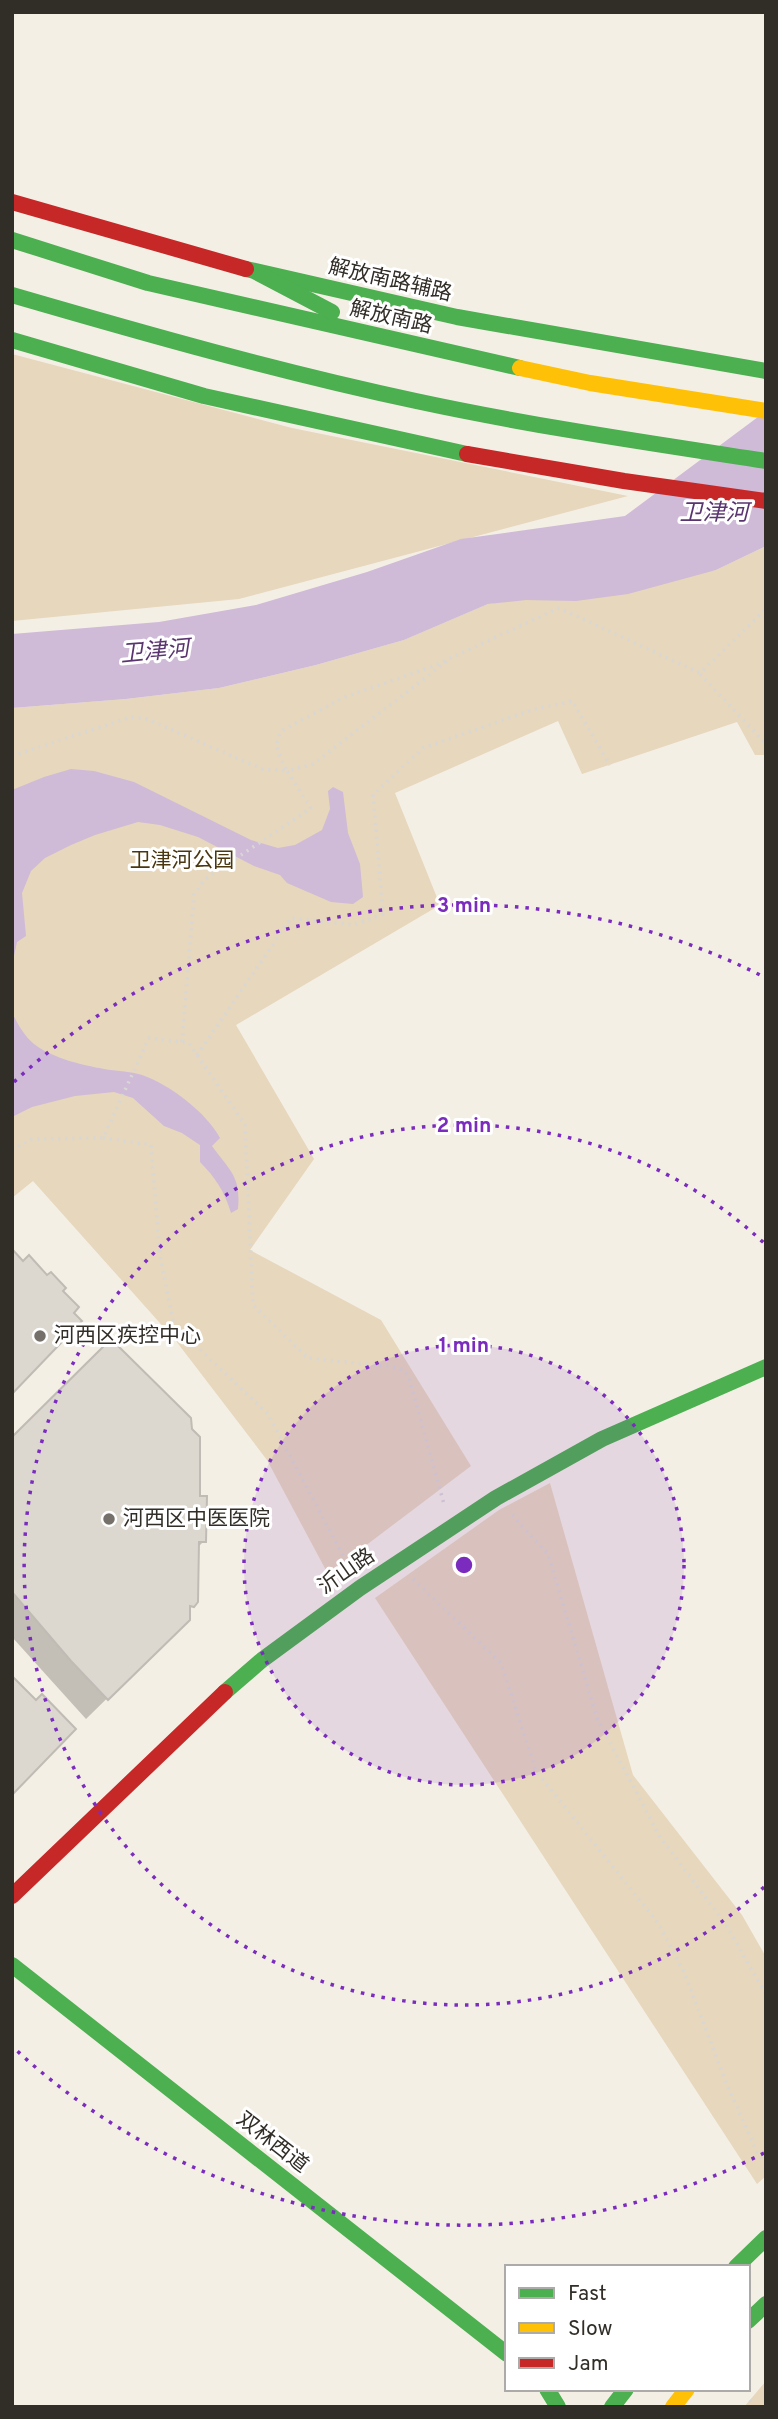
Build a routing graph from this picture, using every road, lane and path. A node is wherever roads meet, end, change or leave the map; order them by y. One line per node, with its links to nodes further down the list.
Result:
1 (12, 202): 3 (main road, 解放南路辅路)
2 (12, 240): 5 (main road, 解放南路)
3 (256, 272): 5 (main road); 7 (main road, 解放南路辅路)
4 (12, 295): 9 (main road)
5 (379, 337): 8 (main road, 解放南路)
6 (12, 340): 10 (main road)
7 (766, 371)
8 (766, 411)
9 (766, 461)
10 (766, 501)
11 (766, 609): 13 (path)
12 (453, 657): 13 (path); 17 (path); 17 (path)
13 (700, 673): 14 (path)
14 (766, 744)
15 (12, 755): 17 (path)
16 (610, 765): 19 (path)
17 (287, 771): 18 (path)
18 (182, 1042): 19 (path); 20 (path)
19 (197, 1055): 26 (path)
20 (103, 1138): 21 (path); 28 (path)
21 (12, 1150)
22 (766, 1367): 25 (main road, 沂山路)
23 (621, 1413): 24 (main road)
24 (584, 1431)
25 (496, 1498): 27 (main road, 沂山路); 34 (path)
26 (446, 1509)
27 (396, 1563): 31 (main road, 沂山路); 35 (path)
28 (352, 1572)
29 (222, 1673): 30 (main road)
30 (12, 1874)
31 (12, 1896)
32 (12, 1948): 36 (main road, 双林西道)
33 (12, 1965): 41 (main road, 双林西道)
34 (766, 1995)
35 (766, 2164)
36 (299, 2170)
37 (766, 2238): 38 (main road)
38 (738, 2265)
39 (766, 2304): 40 (main road)
40 (750, 2319)
41 (505, 2352)
42 (548, 2391): 46 (main road)
43 (624, 2391): 47 (main road)
44 (685, 2391): 48 (main road)
45 (750, 2400): 49 (path)
46 (558, 2407)
47 (612, 2407)
48 (673, 2407)
49 (755, 2407)

